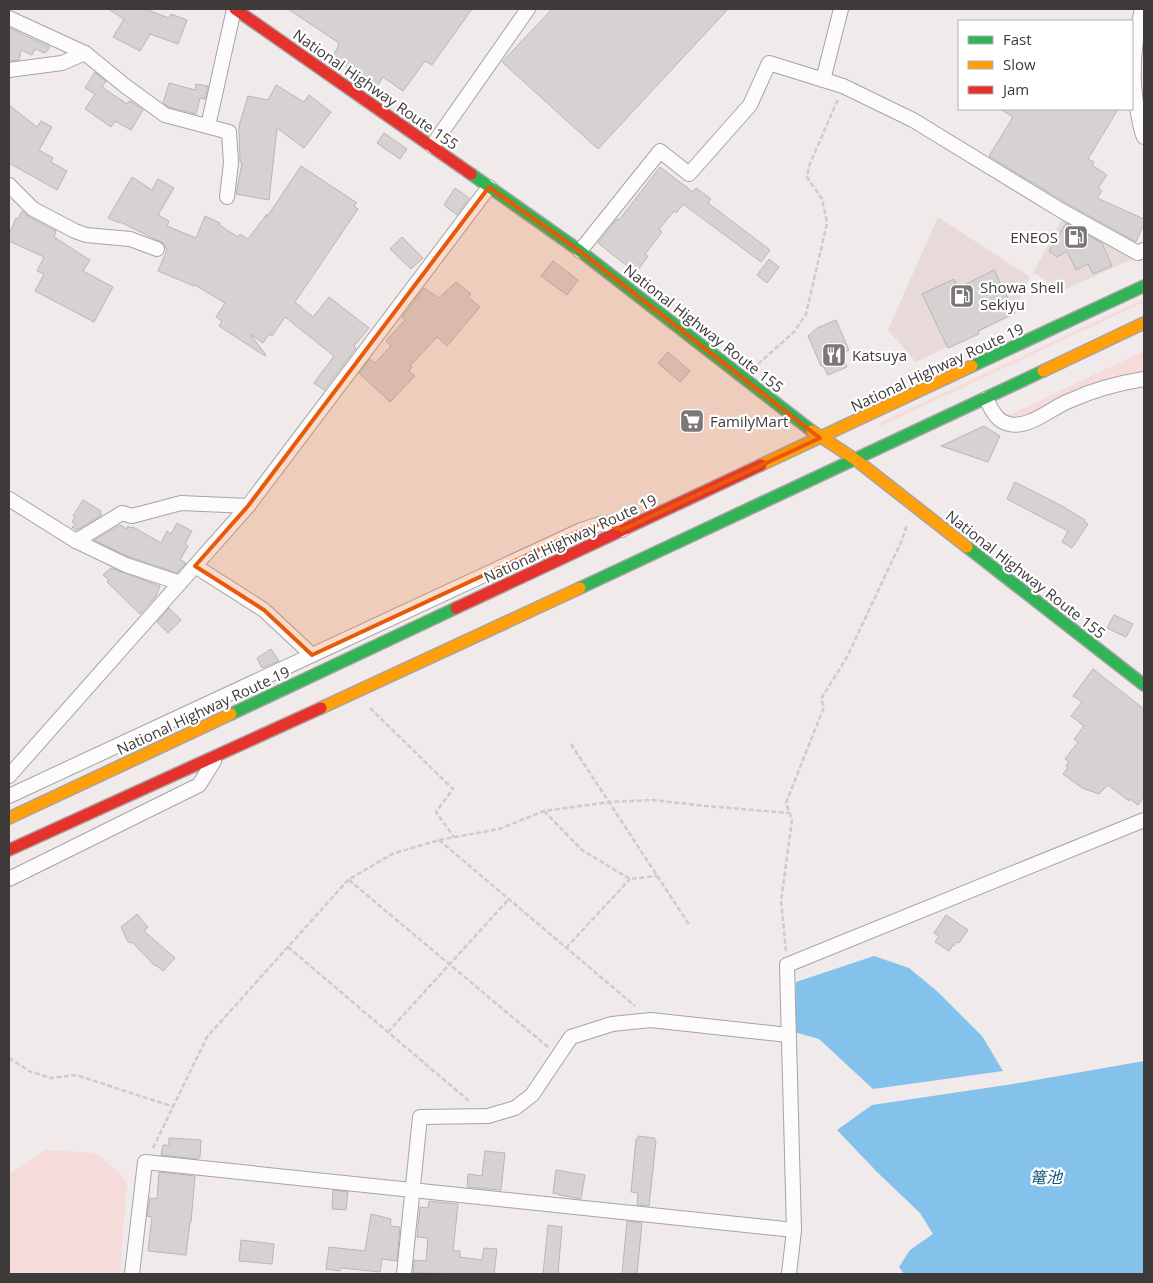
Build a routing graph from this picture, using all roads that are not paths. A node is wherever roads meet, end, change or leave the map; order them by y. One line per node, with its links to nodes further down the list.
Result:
1 (234, 9): 9 (street); 11 (highway, National Highway Route 155)
2 (528, 9): 11 (street)
3 (840, 9): 8 (street)
4 (1142, 9): 10 (street)
5 (9, 18): 6 (street)
6 (85, 53): 7 (street); 9 (street)
7 (9, 70)
8 (823, 80): 16 (street); 17 (street)
9 (208, 126): 14 (street)
10 (1144, 136)
11 (432, 146): 13 (highway, National Highway Route 155)
12 (9, 185): 15 (street)
13 (490, 187): 17 (highway, National Highway Route 155); 27 (street)
14 (227, 197)
15 (157, 249)
16 (1144, 250)
17 (580, 251): 24 (highway, National Highway Route 155)
18 (1144, 286): 24 (highway, National Highway Route 19)
19 (1144, 323): 22 (highway)
20 (1144, 334): 22 (highway)
21 (1144, 379): 23 (street)
22 (1005, 390): 23 (highway)
23 (986, 399): 25 (highway)
24 (820, 438): 25 (highway, National Highway Route 155); 28 (highway, National Highway Route 19)
25 (856, 460): 33 (highway, National Highway Route 155); 34 (highway)
26 (9, 499): 29 (street)
27 (248, 506): 29 (street); 30 (street)
28 (622, 530): 32 (street); 37 (highway, National Highway Route 19)
29 (76, 541): 31 (street)
30 (195, 566): 31 (street); 32 (street)
31 (180, 583): 35 (street)
32 (312, 655): 36 (street)
33 (1144, 685)
34 (217, 756): 39 (highway); 40 (street)
35 (9, 776)
36 (9, 796)
37 (9, 818)
38 (1144, 820): 41 (street)
39 (9, 850)
40 (9, 879)
41 (788, 1035): 42 (street); 43 (street)
42 (412, 1189): 43 (street); 44 (street); 45 (street)
43 (794, 1230): 46 (street)
44 (132, 1274)
45 (404, 1274)
46 (789, 1274)

